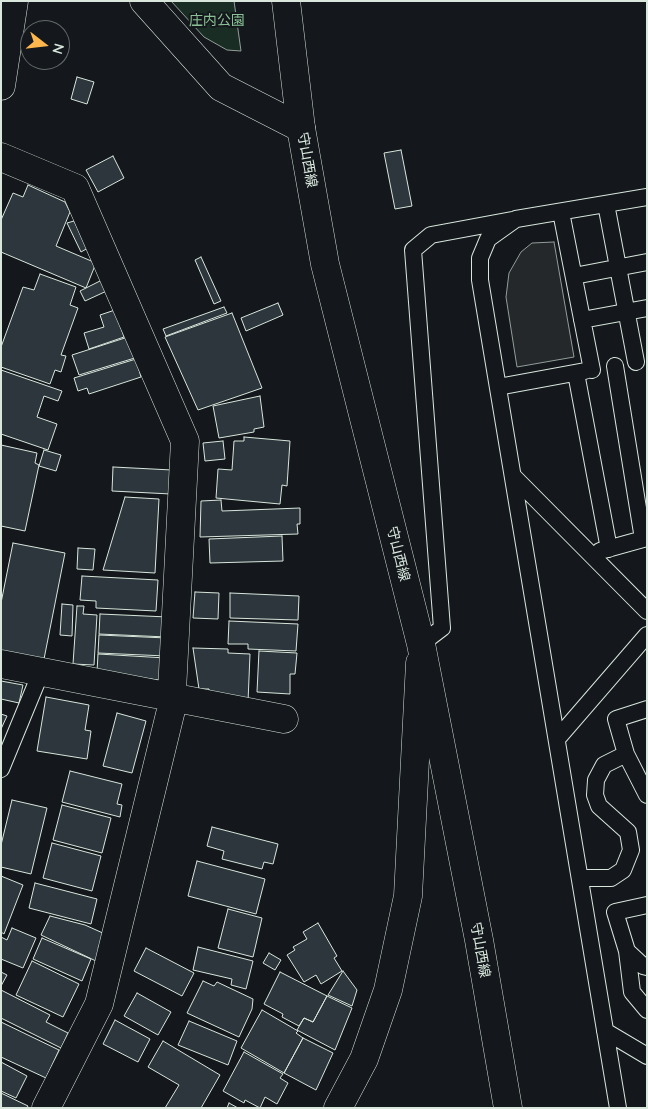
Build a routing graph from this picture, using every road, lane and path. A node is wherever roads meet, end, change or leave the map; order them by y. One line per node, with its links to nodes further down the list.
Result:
1 (14, 1): 4 (street)
2 (144, 1): 5 (street)
3 (286, 1): 5 (street, 守山西線)
4 (1, 86)
5 (301, 128): 27 (street, 守山西線)
6 (1, 157): 30 (street)
7 (647, 197): 8 (lane)
8 (606, 204): 9 (lane); 12 (lane)
9 (561, 212): 10 (lane); 13 (lane)
10 (516, 219): 20 (lane); 27 (lane)
11 (647, 262): 12 (lane)
12 (618, 267): 13 (lane); 15 (lane)
13 (574, 276): 16 (lane)
14 (647, 308): 15 (lane)
15 (626, 311): 16 (lane); 17 (lane)
16 (582, 320): 19 (lane)
17 (641, 361): 18 (lane)
18 (615, 366): 19 (lane); 22 (lane)
19 (584, 372): 20 (lane); 23 (lane)
20 (498, 387): 21 (lane)
21 (512, 476): 24 (lane); 33 (lane)
22 (645, 538): 23 (lane)
23 (609, 549): 24 (lane)
24 (590, 554): 25 (lane)
25 (647, 611)
26 (647, 636): 33 (lane)
27 (421, 644): 45 (street); 46 (street, 守山西線)
28 (1, 664): 29 (street)
29 (41, 672): 30 (street); 35 (lane)
30 (171, 698): 32 (street); 44 (street)
31 (647, 709): 34 (lane)
32 (284, 719)
33 (557, 739): 37 (lane)
34 (626, 754): 36 (lane); 37 (lane)
35 (1, 769)
36 (647, 795)
37 (580, 878): 42 (lane)
38 (647, 905): 39 (lane)
39 (627, 951): 40 (lane); 41 (lane)
40 (647, 967)
41 (647, 1010)
42 (605, 1031): 43 (lane); 47 (lane)
43 (647, 1056)
44 (46, 1108)
45 (338, 1108)
46 (508, 1108)
47 (618, 1108)

